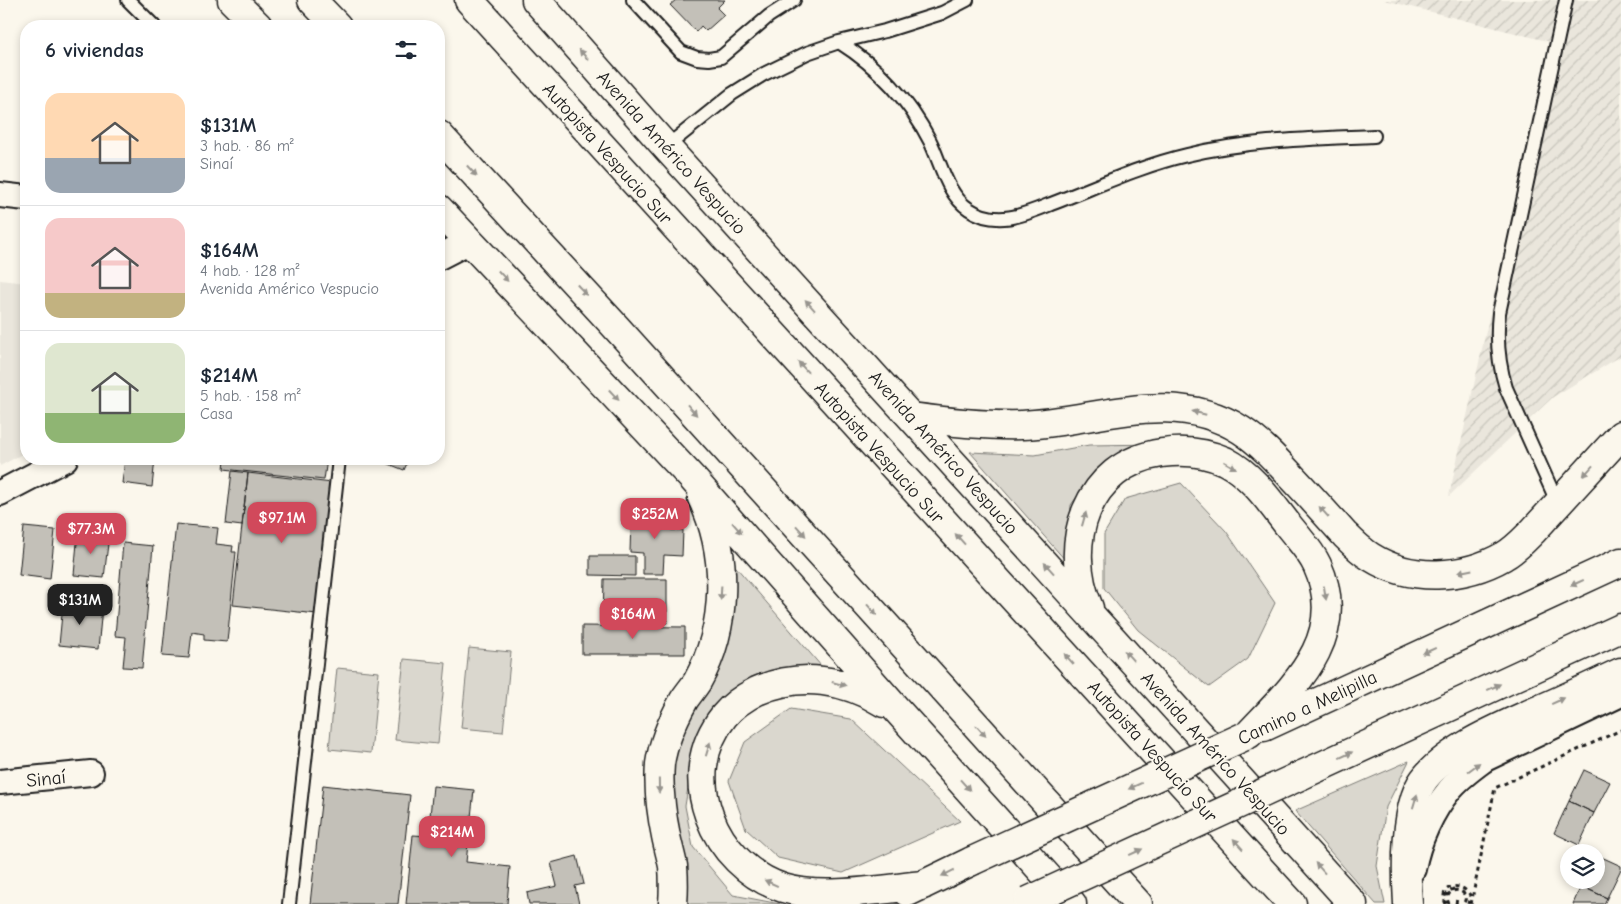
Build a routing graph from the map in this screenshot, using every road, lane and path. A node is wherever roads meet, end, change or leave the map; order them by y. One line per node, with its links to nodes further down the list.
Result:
1 (128, 0): 10 (lane)
2 (232, 0): 11 (main road)
3 (312, 0): 12 (main road)
4 (469, 0): 49 (main road, Autopista Vespucio Sur, one-way to 4)
5 (536, 0): 16 (main road, Avenida Américo Vespucio, one-way to 5)
6 (633, 0): 7 (lane)
7 (794, 0)
8 (967, 0): 13 (lane)
9 (1566, 0): 28 (lane)
10 (148, 20)
11 (252, 20)
12 (331, 20)
13 (839, 42): 14 (lane); 16 (lane)
14 (1374, 136)
15 (445, 141): 48 (main road, one-way to 48)
16 (666, 147): 22 (main road, Avenida Américo Vespucio, one-way to 16)
17 (0, 195): 18 (street)
18 (20, 197)
19 (445, 215): 20 (main road)
20 (470, 240): 21 (street); 26 (main road, one-way to 26)
21 (445, 254)
22 (912, 417): 28 (main road, one-way to 22); 30 (main road, Avenida Américo Vespucio, one-way to 22)
23 (1621, 435): 28 (main road, one-way to 28)
24 (54, 465): 27 (street)
25 (338, 465): 44 (lane)
26 (693, 479): 34 (main road, one-way to 34); 45 (main road, one-way to 45)
27 (0, 494)
28 (1558, 504)
29 (1621, 562): 36 (main road, Camino a Melipilla, one-way to 36)
30 (1093, 617): 36 (main road, one-way to 36); 50 (main road, Avenida Américo Vespucio, one-way to 30)
31 (1621, 628): 41 (main road, one-way to 31, bridge)
32 (1621, 672): 42 (main road, one-way to 32)
33 (1621, 694): 42 (street, one-way to 33)
34 (897, 710): 39 (main road, one-way to 34); 47 (main road, one-way to 47)
35 (1621, 730): 52 (path)
36 (1246, 735): 39 (main road, Camino a Melipilla, one-way to 39, bridge)
37 (92, 773): 38 (street, Sinaí)
38 (0, 782)
39 (923, 885): 46 (main road, Camino a Melipilla)
40 (1458, 898): 51 (path)
41 (1025, 903)
42 (1409, 903)
43 (1448, 903): 52 (path)
44 (289, 904)
45 (673, 904)
46 (884, 904)
47 (1072, 904)
48 (1138, 904)
49 (1292, 904)
50 (1353, 904)
51 (1456, 904)
52 (1467, 904)

